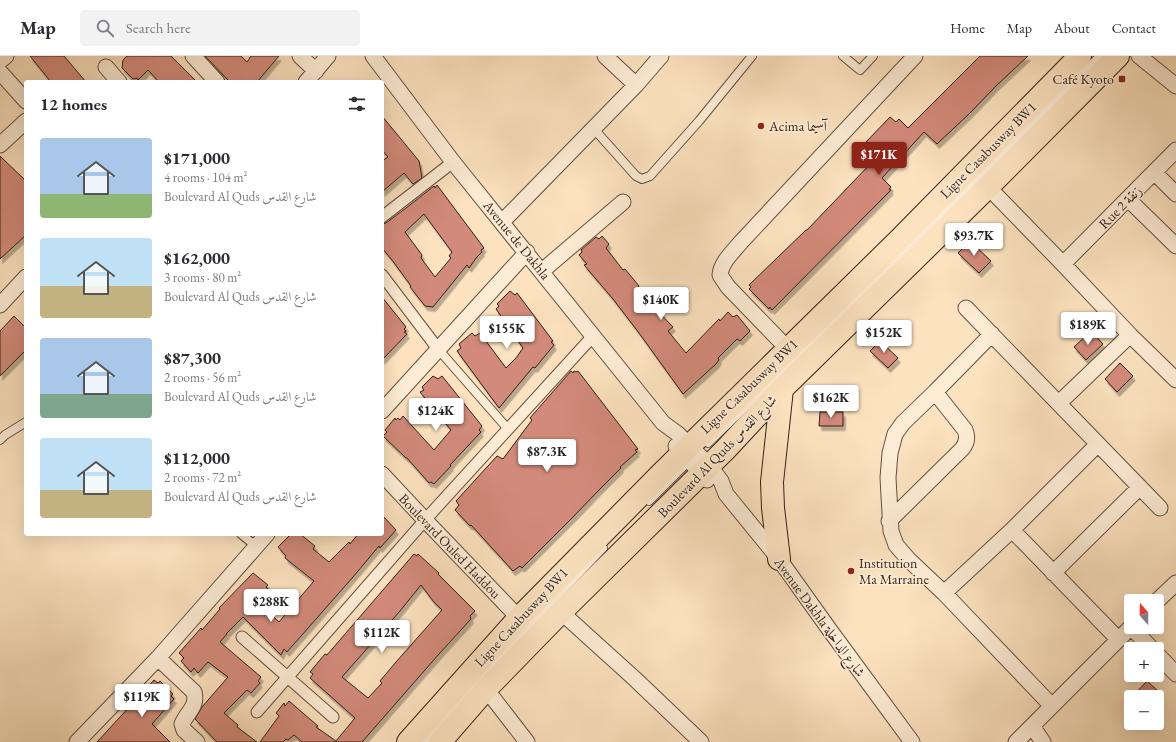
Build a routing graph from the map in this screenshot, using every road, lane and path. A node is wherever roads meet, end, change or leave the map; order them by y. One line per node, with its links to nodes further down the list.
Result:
1 (6, 56): 17 (street)
2 (193, 56): 22 (street)
3 (300, 56): 19 (street)
4 (328, 56): 19 (street)
5 (373, 56): 31 (street, Avenue de Dakhla)
6 (605, 56): 24 (street)
7 (661, 56): 24 (street)
8 (752, 56): 28 (lane)
9 (843, 56): 10 (lane)
10 (873, 56)
11 (915, 56): 51 (street)
12 (1080, 56): 51 (main road, Boulevard Al Quds شارع القدس)
13 (1100, 56): 61 (lane, Ligne Casabusway BW1)
14 (1108, 56): 61 (lane, Ligne Casabusway BW1)
15 (1118, 56): 33 (main road, Boulevard Al Quds شارع القدس)
16 (1140, 56): 25 (street)
17 (0, 61)
18 (106, 67): 21 (street)
19 (316, 71): 23 (street)
20 (0, 72): 26 (street)
21 (116, 80)
22 (215, 80)
23 (308, 80)
24 (636, 85): 28 (street)
25 (1176, 86)
26 (24, 99)
27 (24, 123): 29 (street)
28 (594, 129): 38 (street)
29 (0, 145)
30 (1176, 150): 32 (street, Rue 2 زنقة)
31 (453, 162): 37 (street); 38 (street, Avenue de Dakhla)
32 (1154, 172): 34 (street); 35 (street, Rue 2 زنقة)
33 (988, 187): 41 (street); 53 (main road, Boulevard Al Quds شارع القدس)
34 (1176, 194)
35 (1128, 199): 39 (street); 41 (street, Rue 2 زنقة)
36 (623, 202): 42 (street)
37 (384, 215)
38 (502, 222): 40 (street, Avenue de Dakhla)
39 (1176, 246)
40 (527, 252): 42 (street, Avenue de Dakhla); 50 (street)
41 (1063, 264): 48 (street)
42 (542, 271): 49 (street, Avenue de Dakhla)
43 (384, 278): 50 (street)
44 (24, 279): 45 (street)
45 (0, 305)
46 (966, 308): 47 (street)
47 (992, 334): 54 (street); 55 (street)
48 (1130, 335): 52 (street); 55 (street)
49 (593, 336): 58 (street); 61 (street, Avenue de Dakhla)
50 (438, 348): 56 (street); 58 (lane)
51 (788, 349): 61 (main road, Boulevard Al Quds شارع القدس)
52 (1176, 380)
53 (782, 389): 61 (main road, Boulevard Al Quds شارع القدس); 75 (main road)
54 (935, 392): 68 (street); 68 (street)
55 (1059, 403): 60 (street)
56 (384, 409)
57 (24, 423): 59 (lane)
58 (508, 429): 67 (street)
59 (0, 440)
60 (1098, 444): 64 (street); 70 (street)
61 (696, 460): 63 (lane, Ligne Casabusway BW1); 65 (lane, Ligne Casabusway BW1); 75 (street, Avenue Dakhla شارع الداخلة); 80 (main road, Boulevard Al Quds شارع القدس); 81 (main road, Boulevard Al Quds شارع القدس)
62 (384, 476): 67 (street, Boulevard Ouled Haddou)
63 (680, 483)
64 (1140, 487): 66 (street); 76 (street)
65 (646, 504)
66 (1160, 508)
67 (425, 520): 81 (street, Boulevard Ouled Haddou); 90 (street)
68 (889, 521): 78 (street)
69 (635, 528): 100 (lane, Ligne Casabusway BW1)
70 (1012, 530): 76 (street); 78 (street)
71 (244, 536): 74 (lane)
72 (265, 536): 74 (street)
73 (607, 544): 99 (lane, Ligne Casabusway BW1)
74 (256, 546): 87 (street)
75 (779, 559): 104 (street, Avenue Dakhla شارع الداخلة)
76 (1053, 573): 85 (street)
77 (1176, 583): 79 (street)
78 (944, 593): 92 (street)
79 (1164, 595)
80 (561, 612): 91 (main road, Boulevard Al Quds شارع القدس); 103 (street)
81 (519, 618): 98 (main road, Boulevard Al Quds شارع القدس)
82 (1124, 633): 85 (street)
83 (1138, 634): 86 (street)
84 (242, 637): 90 (street)
85 (1118, 639): 92 (street)
86 (1145, 642)
87 (158, 658): 96 (street); 97 (street)
88 (1164, 661): 89 (street)
89 (1176, 674)
90 (288, 677): 93 (street); 94 (street)
91 (486, 689): 101 (main road, Boulevard Al Quds شارع القدس); 102 (street)
92 (1052, 706): 95 (street)
93 (257, 712)
94 (333, 717)
95 (1032, 726): 105 (street); 106 (street)
96 (77, 742)
97 (197, 742)
98 (408, 742)
99 (424, 742)
100 (432, 742)
101 (440, 742)
102 (527, 742)
103 (701, 742)
104 (912, 742)
105 (1016, 742)
106 (1043, 742)

